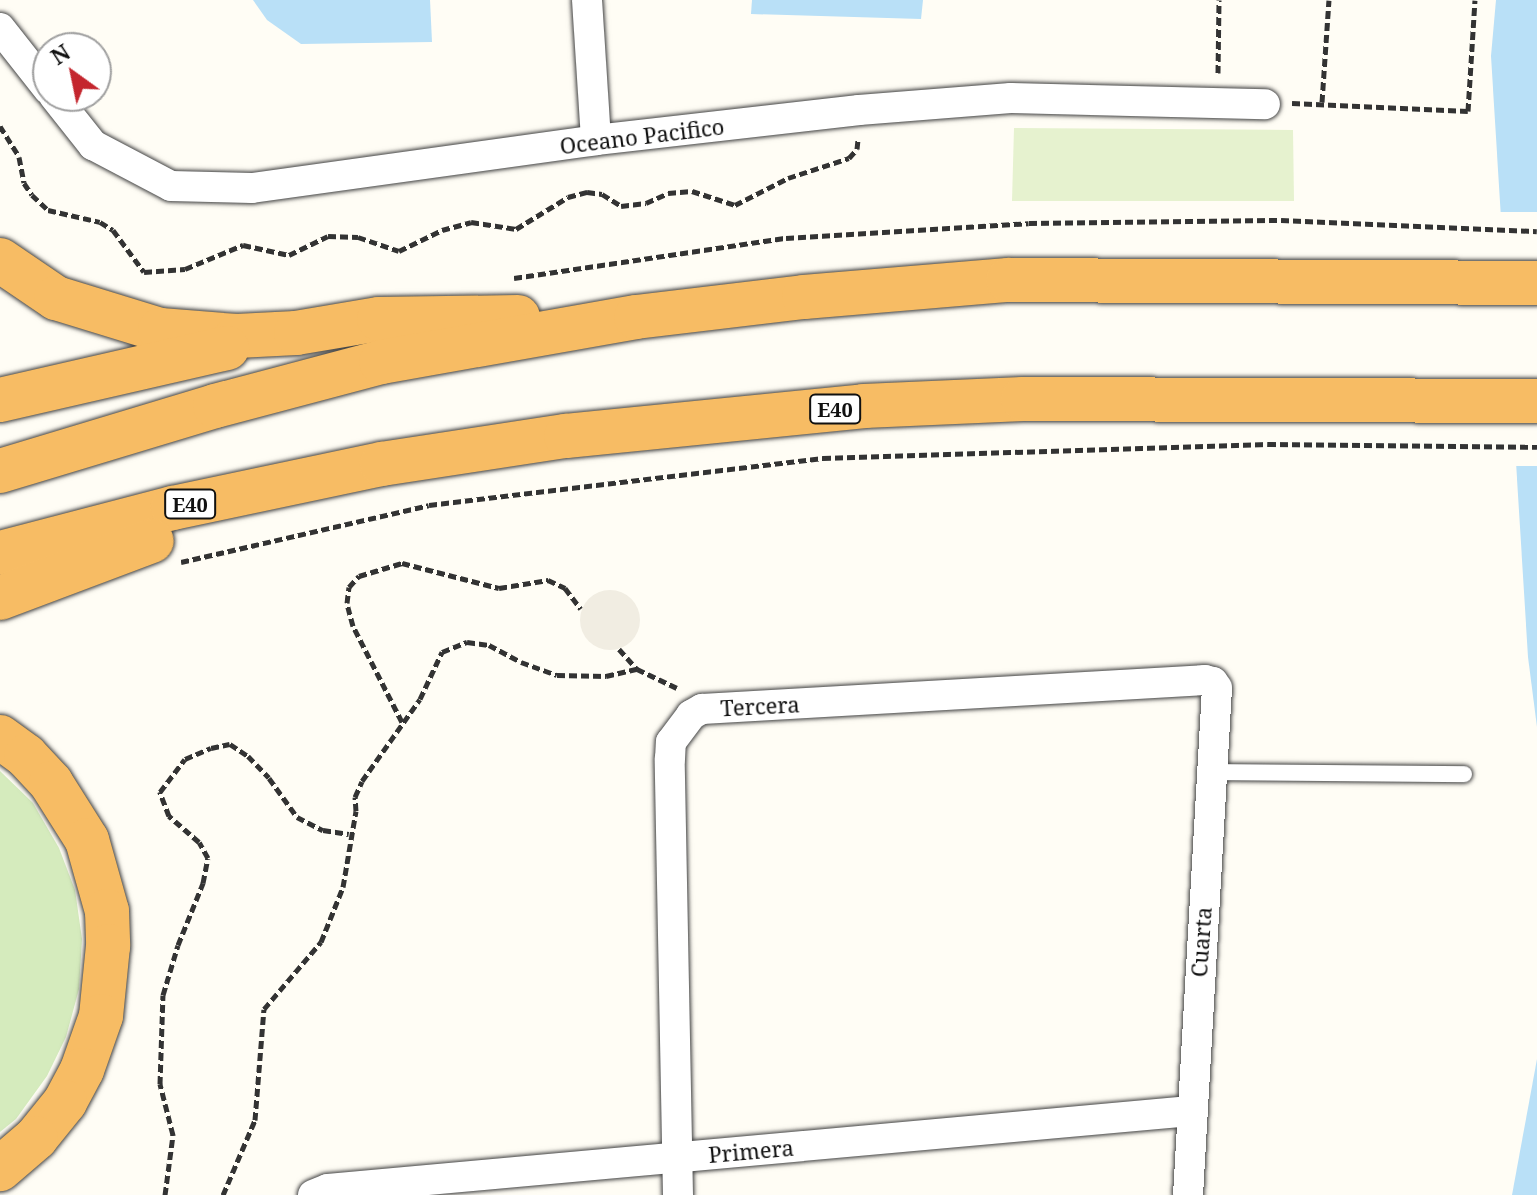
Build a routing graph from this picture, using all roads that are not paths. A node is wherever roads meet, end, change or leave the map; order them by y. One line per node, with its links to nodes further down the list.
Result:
1 (587, 0): 6 (street)
2 (0, 28): 3 (street)
3 (32, 69)
4 (1265, 104): 6 (street, Oceano Pacifico)
5 (67, 112): 6 (street, Oceano Pacifico)
6 (596, 140)
7 (0, 260): 10 (highway)
8 (1537, 283): 9 (highway)
9 (636, 317): 10 (highway); 14 (highway)
10 (296, 333): 11 (highway)
11 (0, 400)
12 (1537, 401): 13 (highway, E40)
13 (382, 464): 15 (highway, E40); 16 (highway)
14 (0, 471)
15 (0, 553)
16 (0, 598)
17 (1217, 688): 19 (street, Cuarta); 22 (street, Tercera)
18 (0, 737): 23 (highway)
19 (1213, 772): 20 (lane); 21 (street, Cuarta)
20 (1464, 774)
21 (1190, 1111): 22 (street, Primera); 26 (street, Cuarta)
22 (677, 1158): 24 (street, Primera); 25 (street, Tercera)
23 (0, 1169)
24 (313, 1195)
25 (678, 1195)
26 (1188, 1195)

